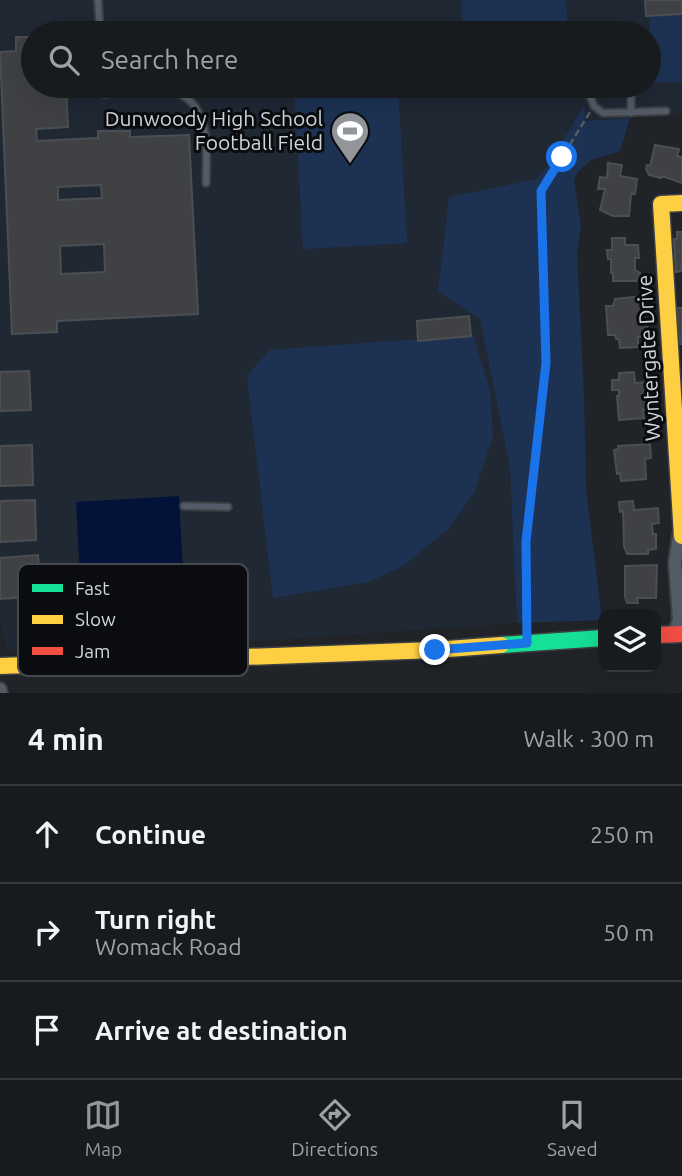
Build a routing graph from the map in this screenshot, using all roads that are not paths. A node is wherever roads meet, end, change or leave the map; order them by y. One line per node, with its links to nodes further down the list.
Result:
1 (98, 0): 2 (lane)
2 (99, 21)
3 (189, 98): 8 (lane)
4 (591, 98): 7 (lane)
5 (631, 98): 7 (lane)
6 (666, 111): 7 (lane)
7 (631, 113)
8 (206, 183)
9 (682, 203): 10 (street, Wyntergate Drive)
10 (676, 368): 13 (street, Wyntergate Drive)
11 (184, 506): 12 (lane)
12 (228, 507)
13 (681, 532): 14 (street, Wyntergate Drive)
14 (680, 608): 15 (street, Wyntergate Drive)
15 (678, 634)
16 (598, 638): 17 (street)
17 (248, 656)
18 (18, 665): 19 (street)
19 (0, 666)

